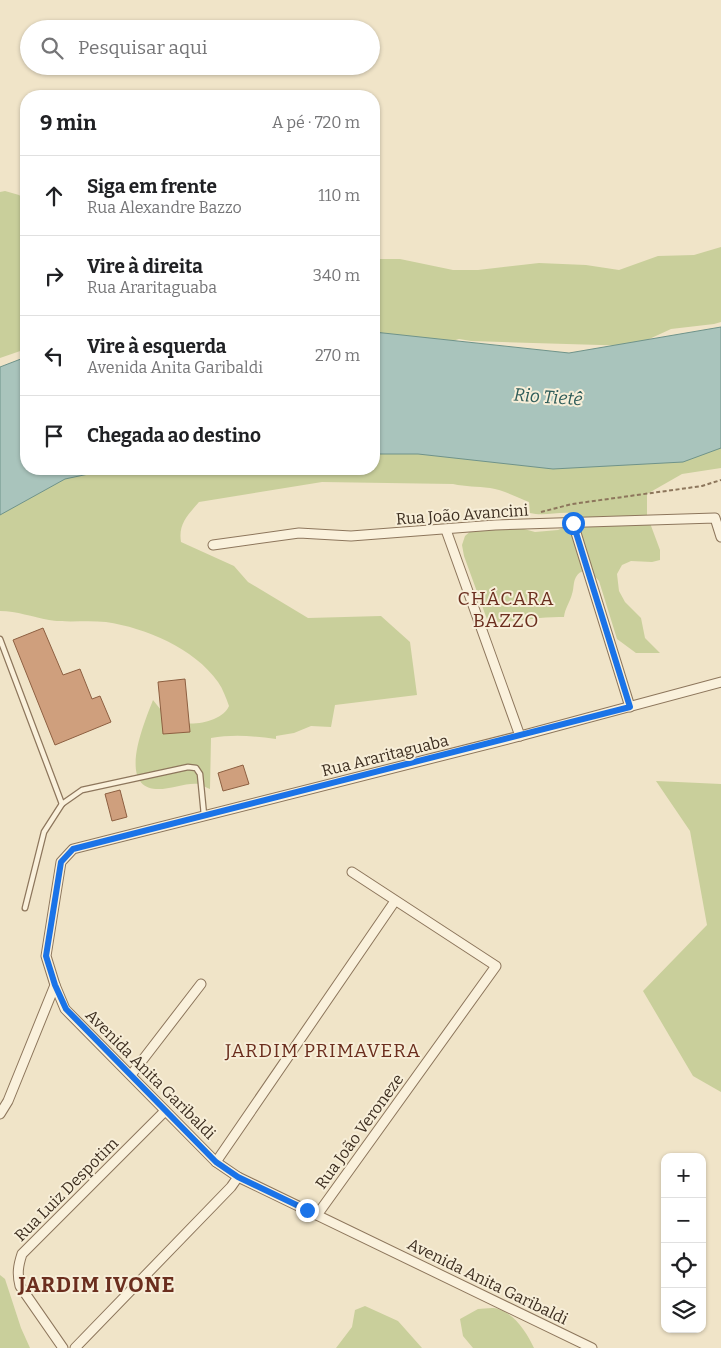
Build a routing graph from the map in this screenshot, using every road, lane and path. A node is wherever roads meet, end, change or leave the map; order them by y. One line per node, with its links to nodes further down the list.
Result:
1 (721, 480): 2 (path)
2 (534, 514)
3 (573, 523): 4 (street, Rua João Avancini); 5 (street, Rua João Avancini); 9 (street)
4 (446, 530): 6 (street, Rua João Avancini); 10 (street)
5 (721, 538)
6 (213, 545)
7 (0, 639): 11 (lane)
8 (721, 682): 9 (street, Rua Araritaguaba)
9 (630, 707): 10 (street, Rua Araritaguaba)
10 (520, 736): 12 (street, Rua Araritaguaba)
11 (62, 804): 12 (lane); 16 (lane)
12 (204, 816): 13 (street, Rua Araritaguaba)
13 (61, 862): 18 (street, Avenida Anita Garibaldi)
14 (352, 872): 15 (street)
15 (395, 901): 22 (street); 24 (street, Rua João Veroneze)
16 (25, 908)
17 (201, 984): 19 (street)
18 (55, 985): 19 (street, Avenida Anita Garibaldi); 21 (street)
19 (131, 1075): 20 (street, Avenida Anita Garibaldi)
20 (166, 1111): 22 (street, Avenida Anita Garibaldi); 25 (street, Rua Luiz Despotim)
21 (0, 1114)
22 (216, 1162): 23 (street, Avenida Anita Garibaldi)
23 (238, 1177): 24 (street, Avenida Anita Garibaldi); 26 (street)
24 (317, 1215): 27 (street, Avenida Anita Garibaldi)
25 (63, 1348)
26 (76, 1348)
27 (592, 1348)

